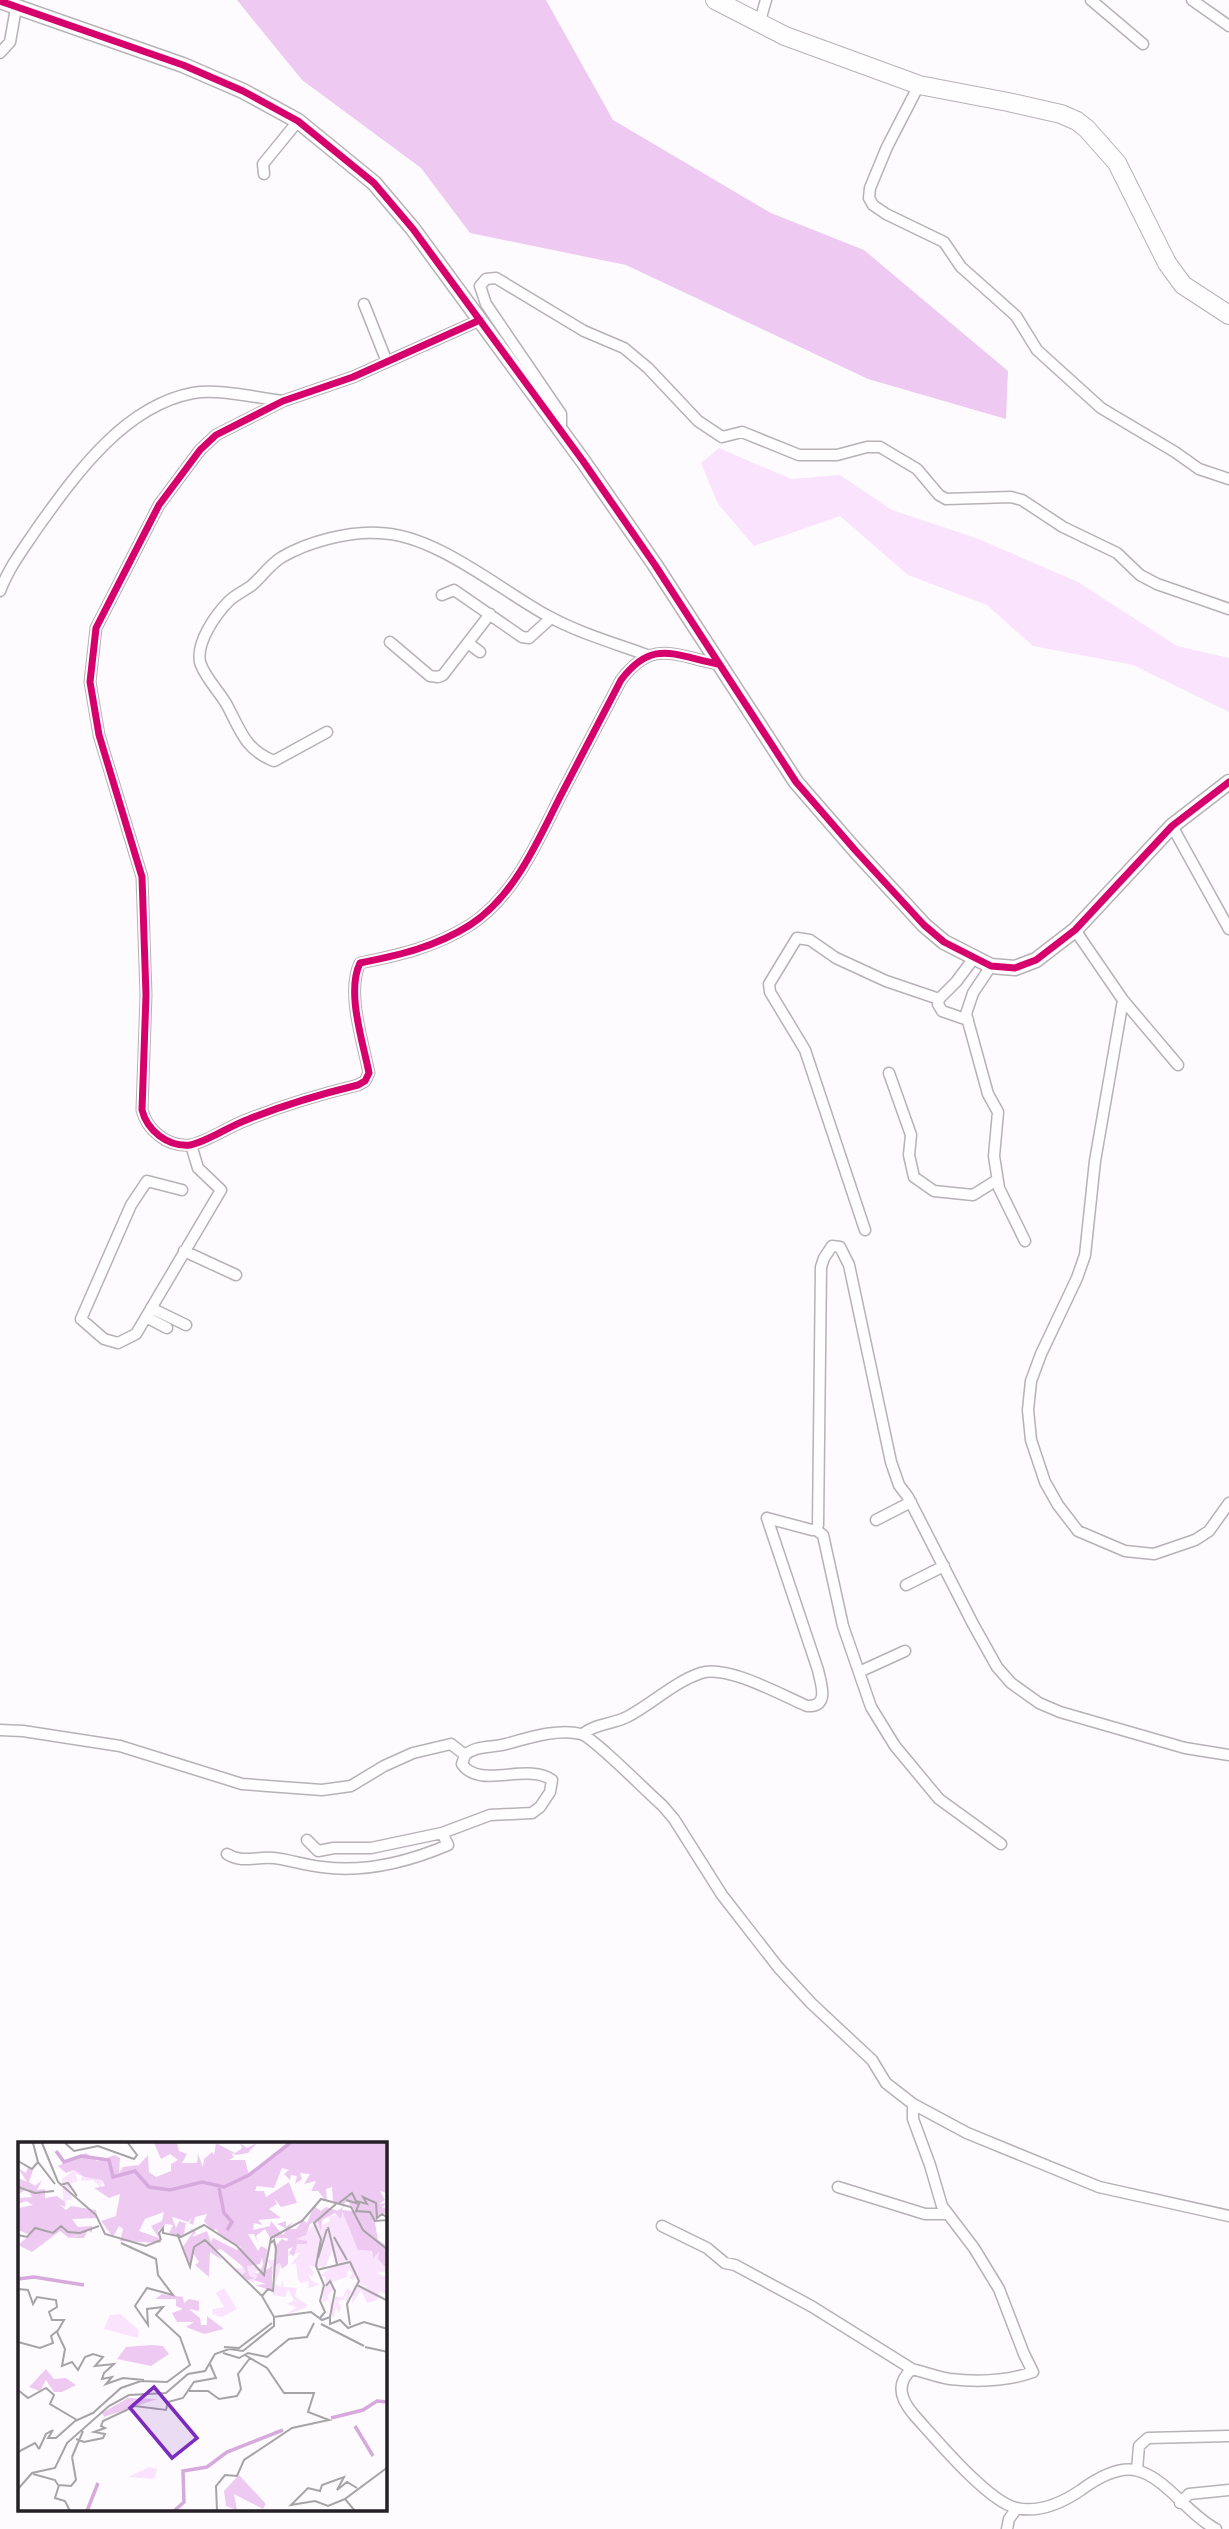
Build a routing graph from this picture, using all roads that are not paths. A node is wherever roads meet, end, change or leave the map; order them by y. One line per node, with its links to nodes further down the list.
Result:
1 (715, 0): 7 (main road)
2 (766, 0): 7 (street)
3 (1091, 0): 9 (street)
4 (1192, 0): 8 (street)
5 (0, 1): 6 (street)
6 (16, 8): 10 (street); 12 (street)
7 (759, 24): 11 (main road)
8 (1229, 26)
9 (1143, 44)
10 (0, 53)
11 (919, 85): 15 (main road); 20 (street)
12 (298, 121): 13 (street); 16 (street)
13 (264, 174)
14 (364, 304): 17 (street)
15 (1229, 315)
16 (480, 320): 17 (street); 19 (street)
17 (387, 362): 18 (street)
18 (284, 401): 21 (street); 43 (street)
19 (561, 432): 23 (street); 30 (street)
20 (1229, 479)
21 (0, 591)
22 (442, 595): 24 (street)
23 (1229, 609)
24 (490, 614): 25 (street); 27 (street)
25 (551, 618): 29 (street); 31 (street)
26 (390, 642): 27 (street)
27 (468, 643): 28 (street)
28 (480, 652)
29 (647, 655): 30 (street); 43 (street)
30 (718, 664): 36 (street)
31 (327, 732)
32 (1229, 782): 33 (street)
33 (1172, 826): 34 (street); 35 (street)
34 (1229, 929)
35 (1075, 930): 37 (street); 39 (street)
36 (974, 958): 37 (street); 38 (street)
37 (991, 966): 40 (street)
38 (939, 999): 40 (street); 46 (street)
39 (1123, 1000): 41 (street); 54 (street)
40 (968, 1020): 44 (street)
41 (1178, 1065)
42 (889, 1073): 44 (street)
43 (191, 1145): 48 (street)
44 (997, 1180): 47 (street)
45 (183, 1190): 50 (street)
46 (865, 1230)
47 (1025, 1241)
48 (184, 1251): 49 (street); 50 (street)
49 (236, 1275)
50 (148, 1312): 51 (street); 52 (street)
51 (186, 1325)
52 (167, 1328)
53 (911, 1502): 55 (street); 56 (street); 57 (street)
54 (1229, 1503)
55 (876, 1520)
56 (816, 1530): 60 (street); 62 (street)
57 (944, 1566): 58 (street); 64 (street)
58 (906, 1585)
59 (905, 1651): 60 (street)
60 (859, 1672): 67 (street)
61 (0, 1730): 63 (street)
62 (583, 1734): 63 (street); 69 (street)
63 (465, 1755): 65 (street)
64 (1229, 1755)
65 (442, 1833): 66 (street); 68 (street)
66 (307, 1840)
67 (1001, 1844)
68 (227, 1854)
69 (914, 2104): 71 (street); 72 (street)
70 (838, 2187): 71 (street)
71 (947, 2214): 74 (street)
72 (1229, 2216)
73 (662, 2226): 74 (street)
74 (912, 2369): 79 (street)
75 (1229, 2436): 76 (street)
76 (1137, 2470): 78 (street); 79 (street)
77 (1229, 2490): 78 (street)
78 (1180, 2502): 81 (street)
79 (1017, 2508): 80 (street)
80 (1007, 2529)
81 (1216, 2529)

